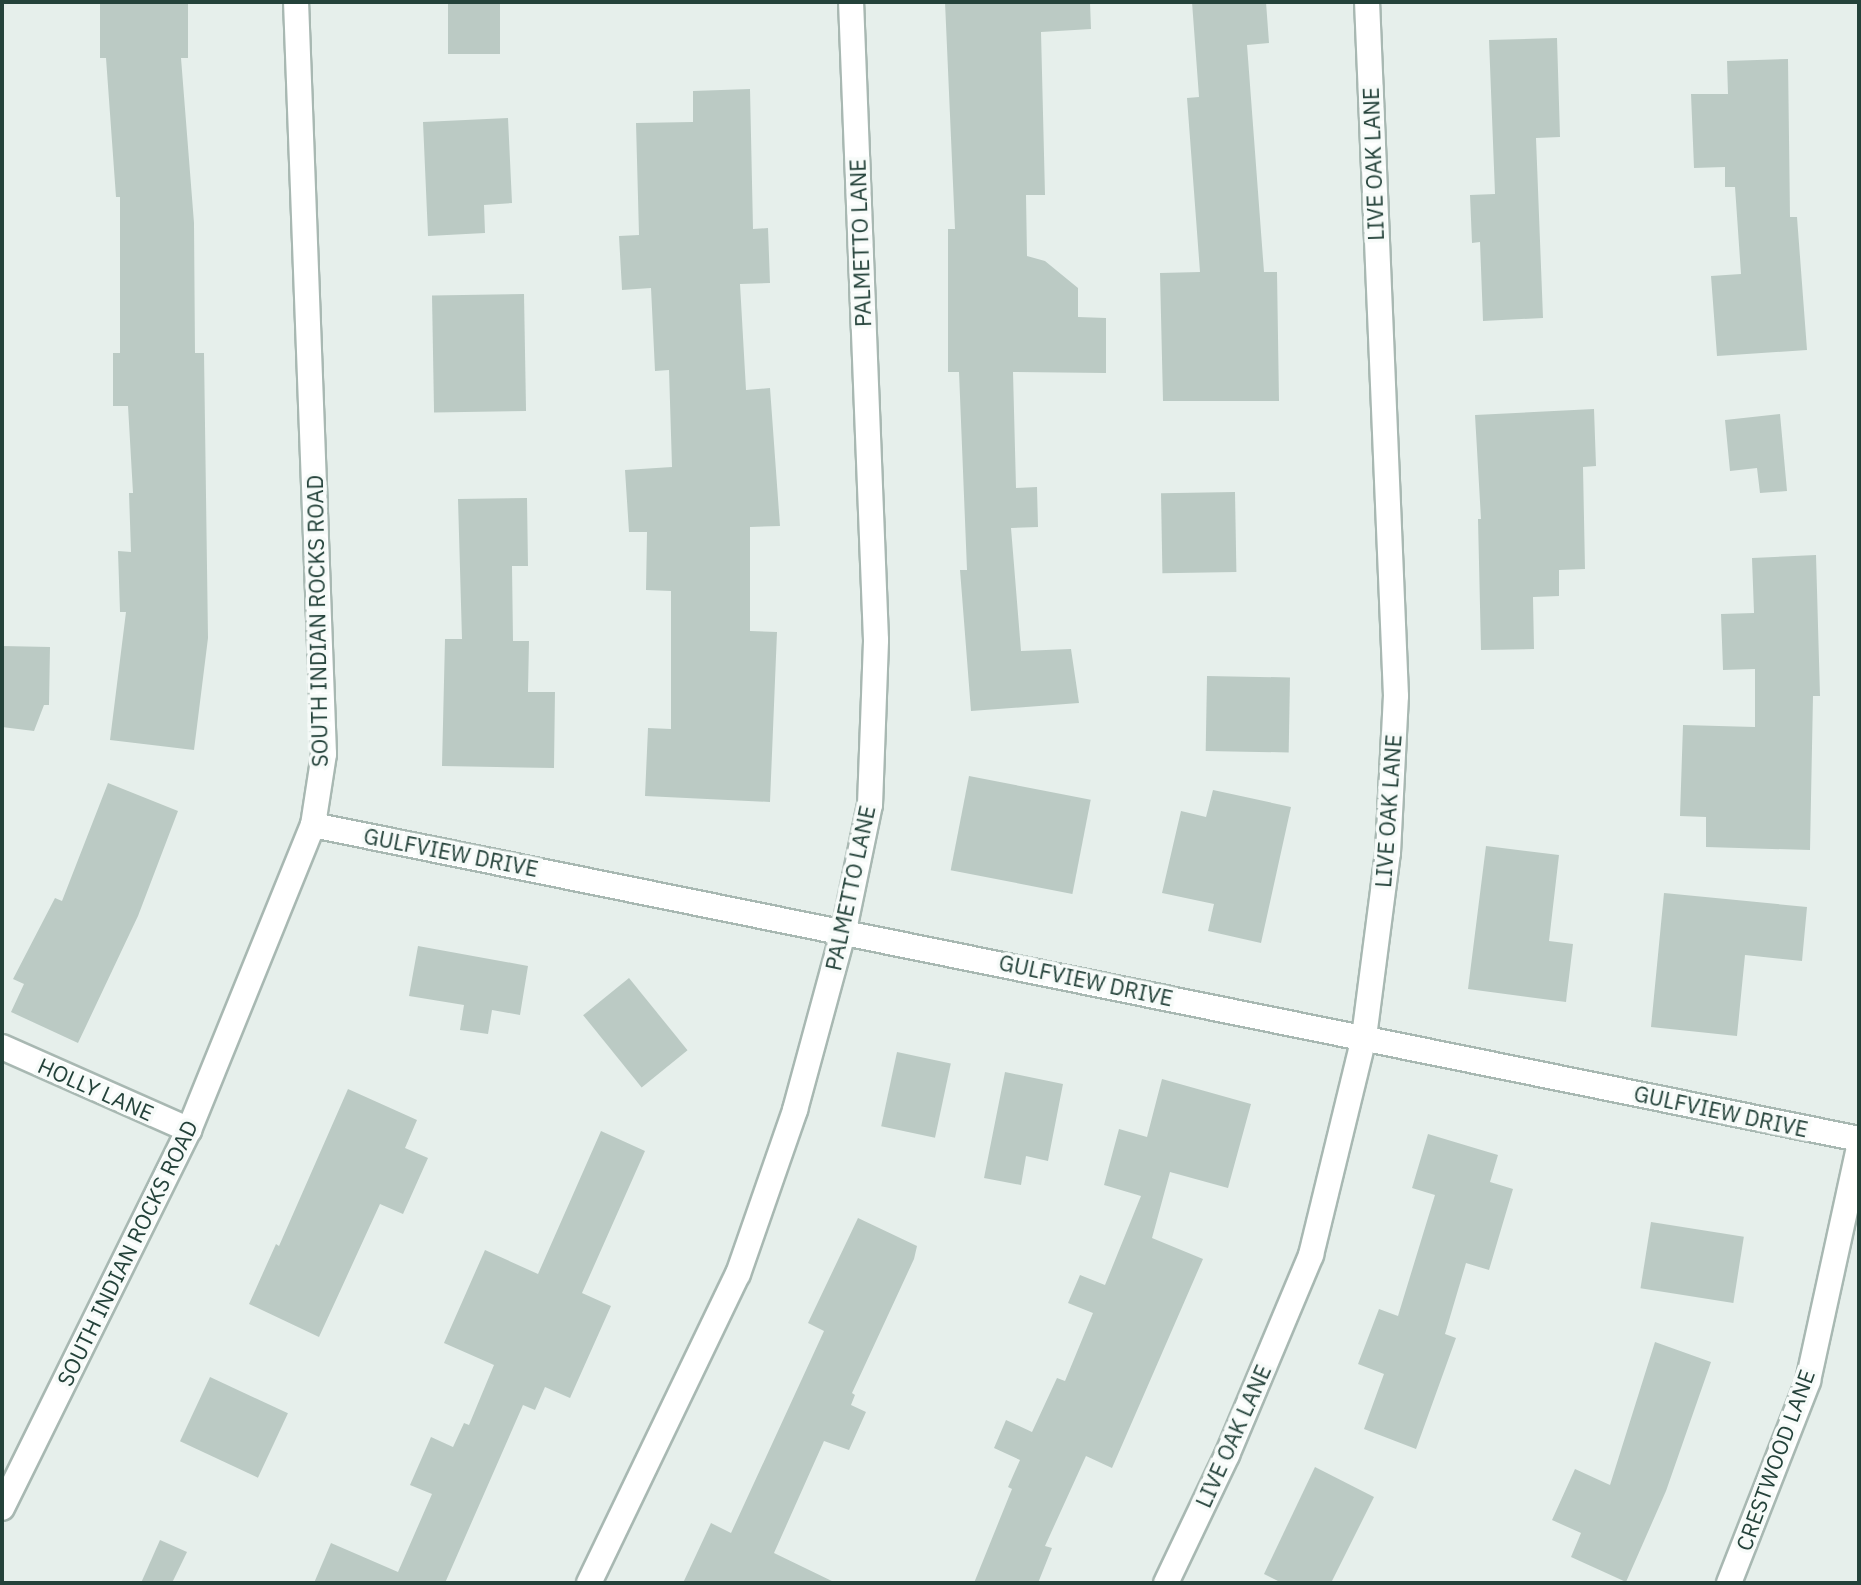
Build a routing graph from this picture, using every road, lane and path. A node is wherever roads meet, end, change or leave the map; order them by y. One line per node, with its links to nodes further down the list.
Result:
1 (296, 2): 4 (street, SOUTH INDIAN ROCKS ROAD)
2 (851, 2): 5 (street, PALMETTO LANE)
3 (1367, 2): 6 (street, LIVE OAK LANE)
4 (313, 825): 5 (street, GULFVIEW DRIVE); 8 (street, SOUTH INDIAN ROCKS ROAD)
5 (844, 930): 6 (street, GULFVIEW DRIVE); 12 (street, PALMETTO LANE)
6 (1364, 1037): 9 (street, GULFVIEW DRIVE); 13 (street, LIVE OAK LANE)
7 (2, 1047): 8 (street, HOLLY LANE)
8 (189, 1130): 11 (street, SOUTH INDIAN ROCKS ROAD)
9 (1859, 1139)
10 (1859, 1147): 14 (street, CRESTWOOD LANE)
11 (2, 1508)
12 (589, 1583)
13 (1166, 1583)
14 (1729, 1583)

